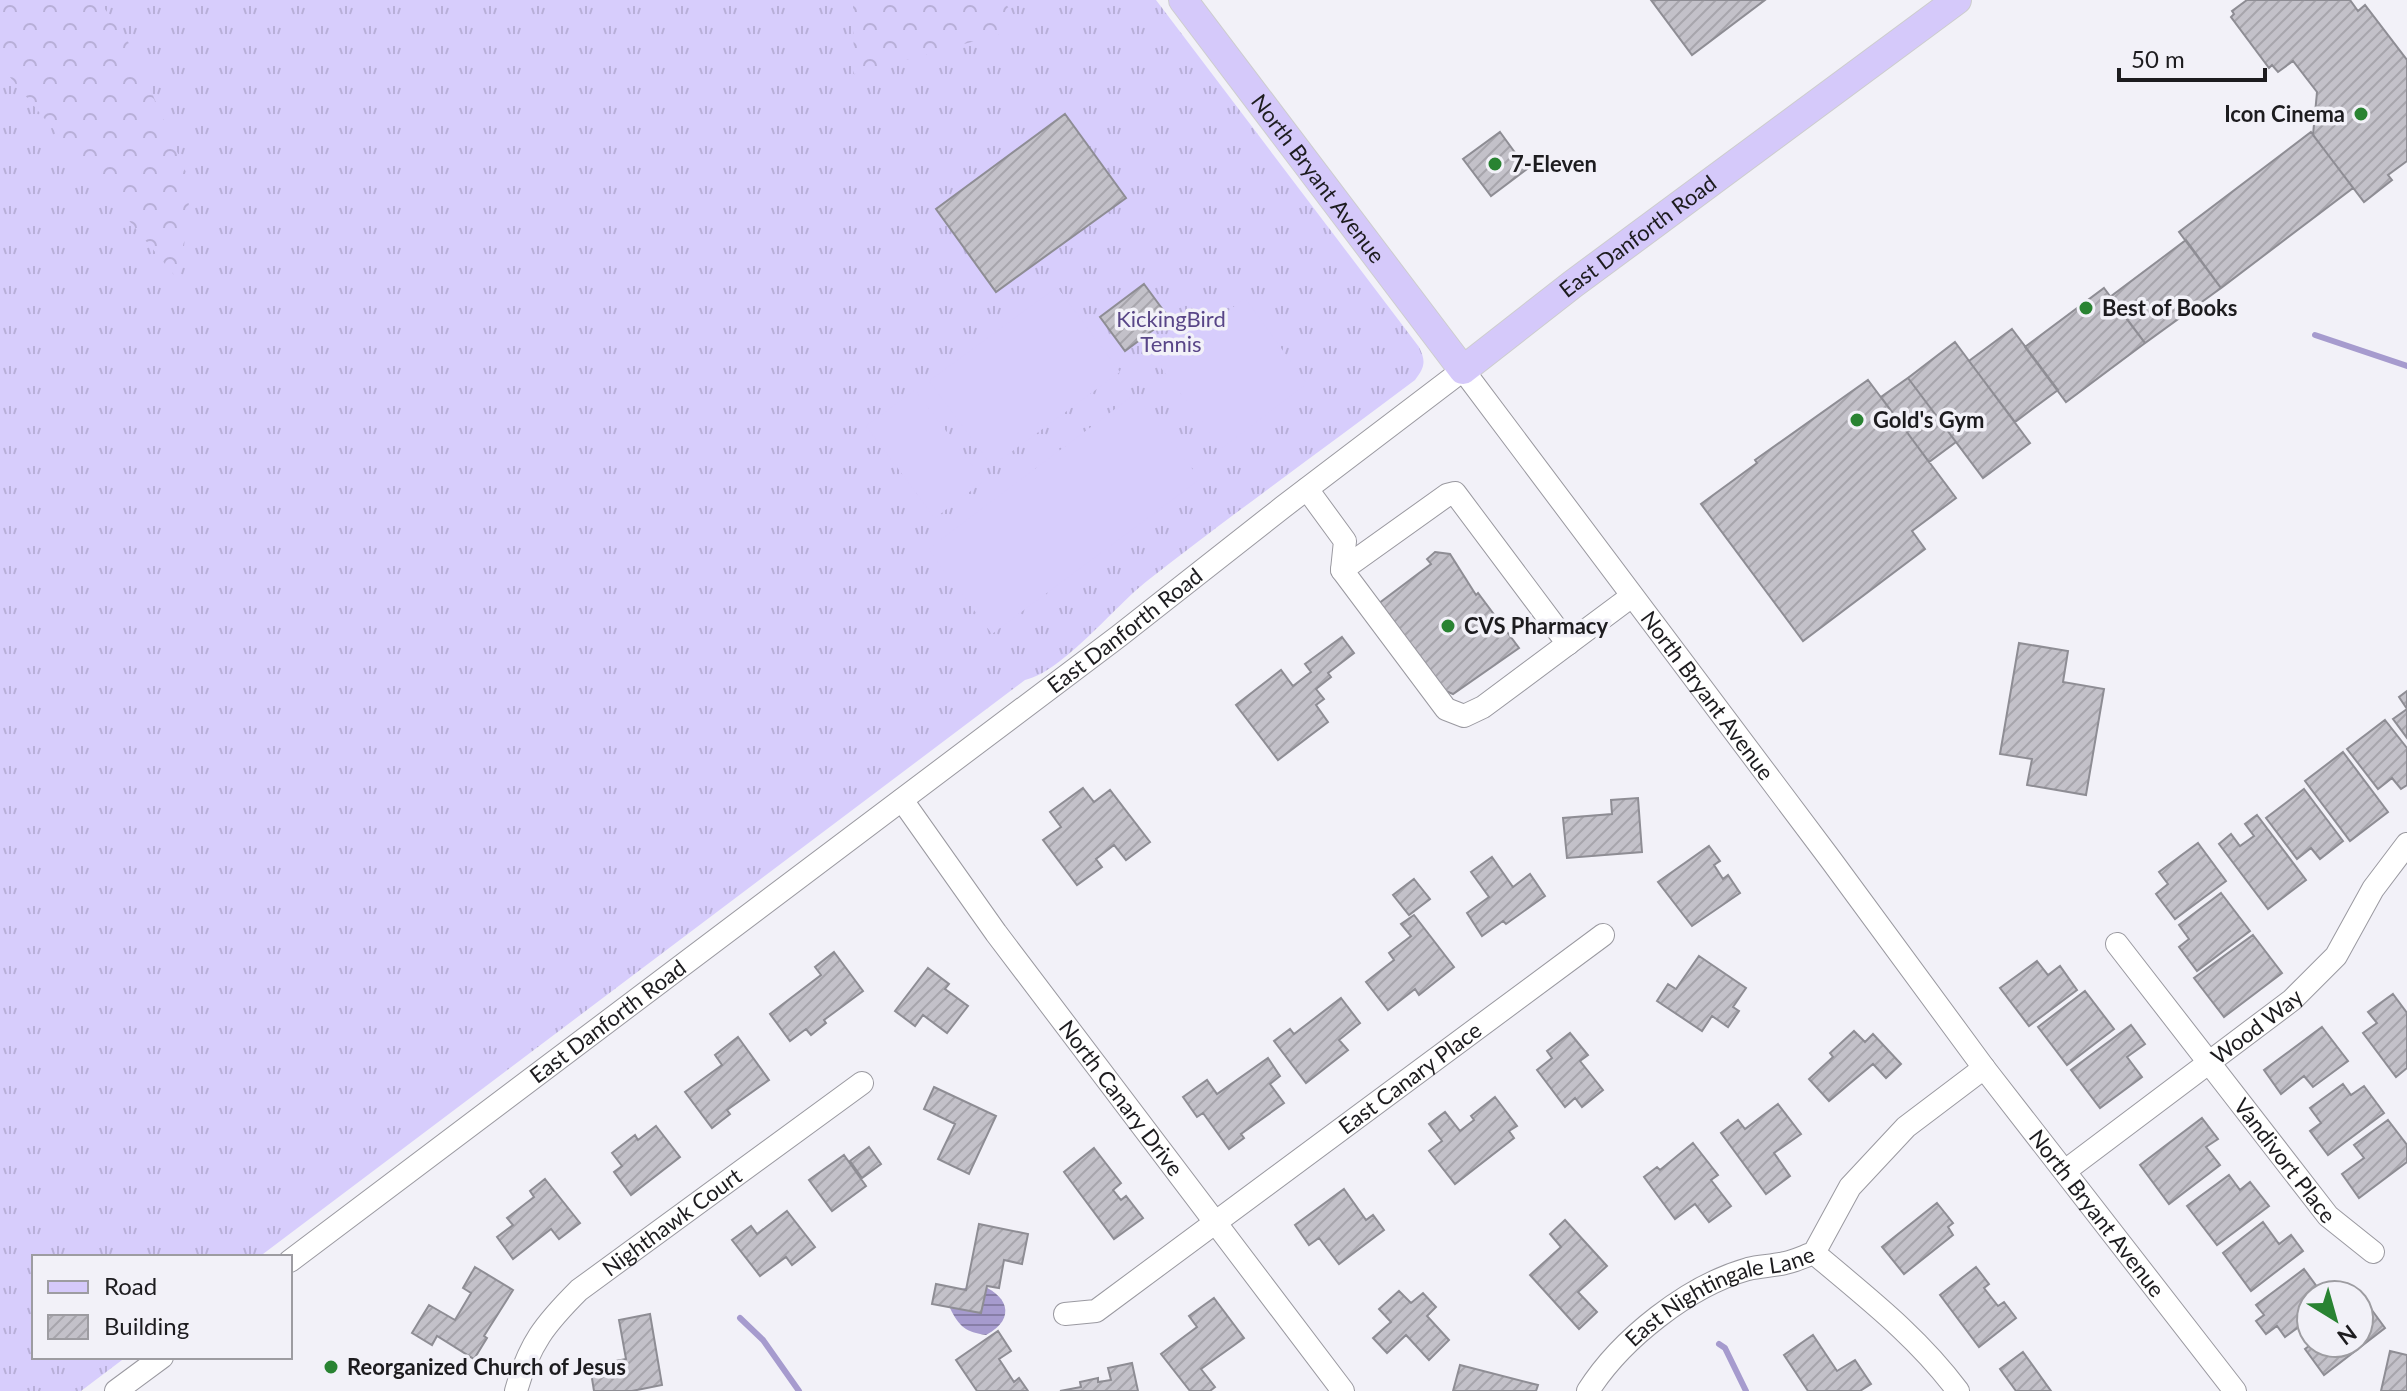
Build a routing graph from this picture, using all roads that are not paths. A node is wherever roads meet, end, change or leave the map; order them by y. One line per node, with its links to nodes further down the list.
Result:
1 (1183, 0): 3 (main road, North Bryant Avenue)
2 (1957, 0): 3 (main road, East Danforth Road)
3 (1463, 370): 4 (street, East Danforth Road); 6 (street, North Bryant Avenue)
4 (1307, 489): 5 (street); 8 (street, East Danforth Road)
5 (1342, 570): 7 (street); 7 (street)
6 (1632, 596): 7 (street); 13 (street, North Bryant Avenue)
7 (1568, 644)
8 (902, 800): 16 (street, North Canary Drive); 19 (street, East Danforth Road)
9 (2407, 844): 12 (street, Wood Way)
10 (1603, 935): 16 (street, East Canary Place)
11 (2117, 944): 12 (street, Vandivort Place)
12 (2208, 1064): 15 (street, Wood Way); 17 (street, Vandivort Place)
13 (1984, 1068): 15 (street, North Bryant Avenue); 18 (street, East Nightingale Lane)
14 (862, 1083): 23 (street, Nighthawk Court)
15 (2065, 1171): 27 (street, North Bryant Avenue)
16 (1216, 1222): 20 (street, East Canary Place); 24 (street, North Canary Drive)
17 (2373, 1252)
18 (1814, 1253): 25 (street, East Nightingale Lane); 26 (street)
19 (292, 1259)
20 (1065, 1314)
21 (159, 1359): 22 (street)
22 (116, 1391)
23 (516, 1391)
24 (1343, 1391)
25 (1588, 1391)
26 (1958, 1391)
27 (2235, 1391)

